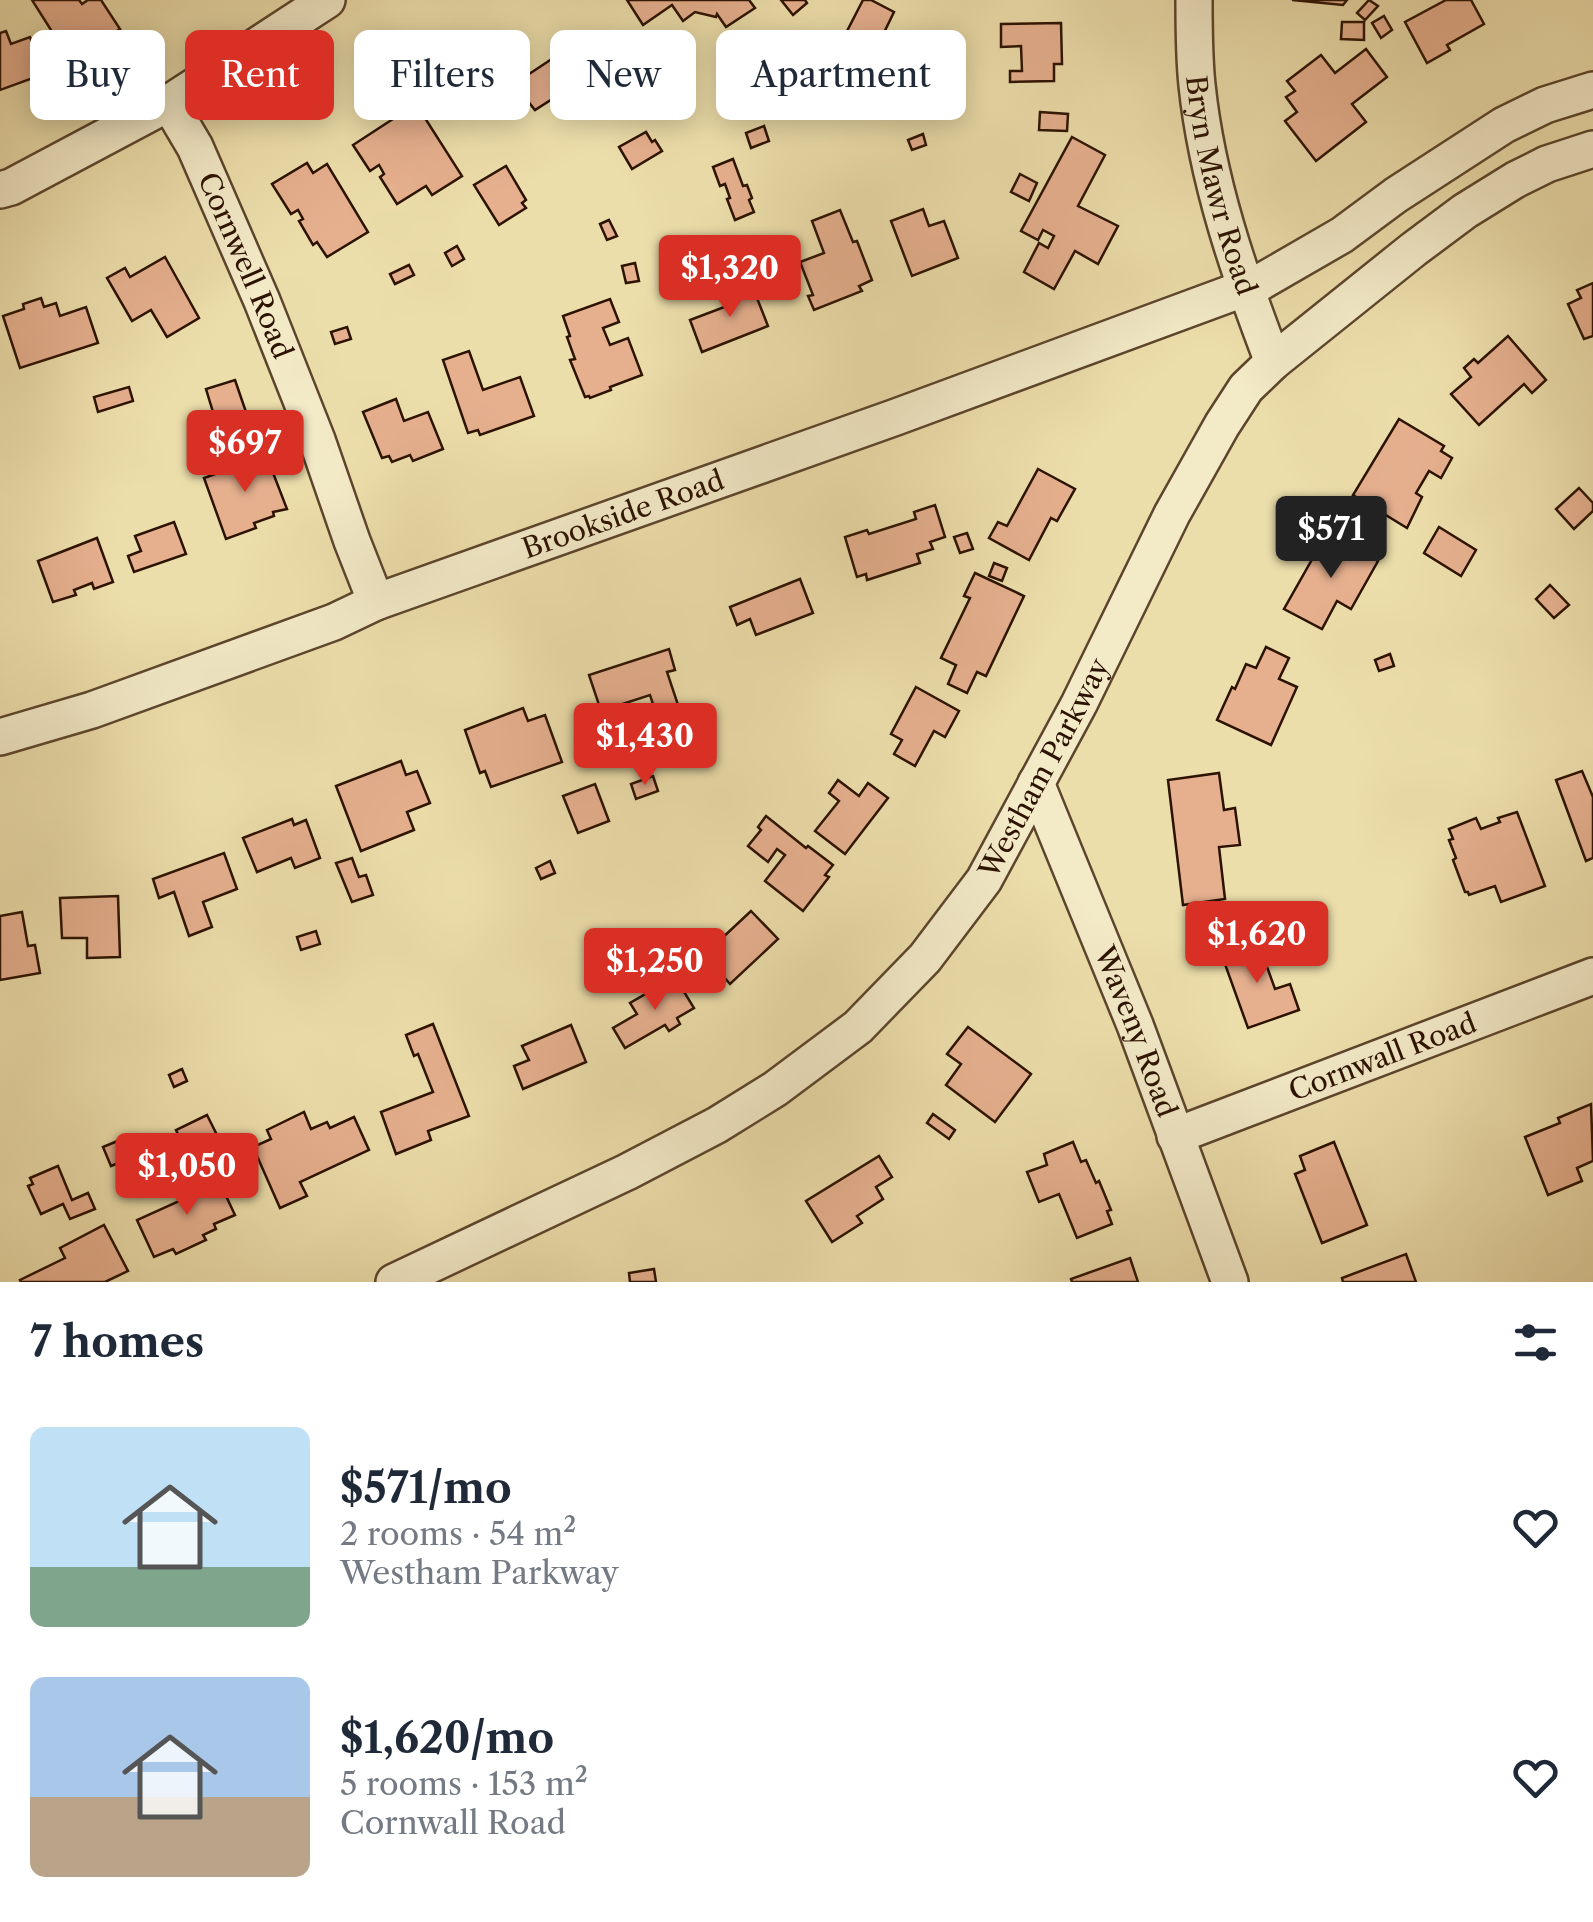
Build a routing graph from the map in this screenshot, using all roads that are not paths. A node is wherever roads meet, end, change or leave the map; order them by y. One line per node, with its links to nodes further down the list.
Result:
1 (327, 0): 4 (street)
2 (1194, 0): 7 (street, Bryn Mawr Road)
3 (1593, 90): 7 (street)
4 (168, 103): 6 (street); 9 (street, Cornwell Road)
5 (1593, 148): 8 (street, Westham Parkway)
6 (0, 190)
7 (1244, 288): 8 (street, Bryn Mawr Road); 9 (street, Brookside Road)
8 (1273, 362): 11 (street, Westham Parkway)
9 (376, 602): 10 (street, Brookside Road)
10 (0, 738)
11 (1036, 783): 13 (street, Waveny Road); 14 (street, Westham Parkway)
12 (1593, 976): 13 (street, Cornwall Road)
13 (1175, 1136): 15 (street, Waveny Road)
14 (394, 1282)
15 (1230, 1282)

